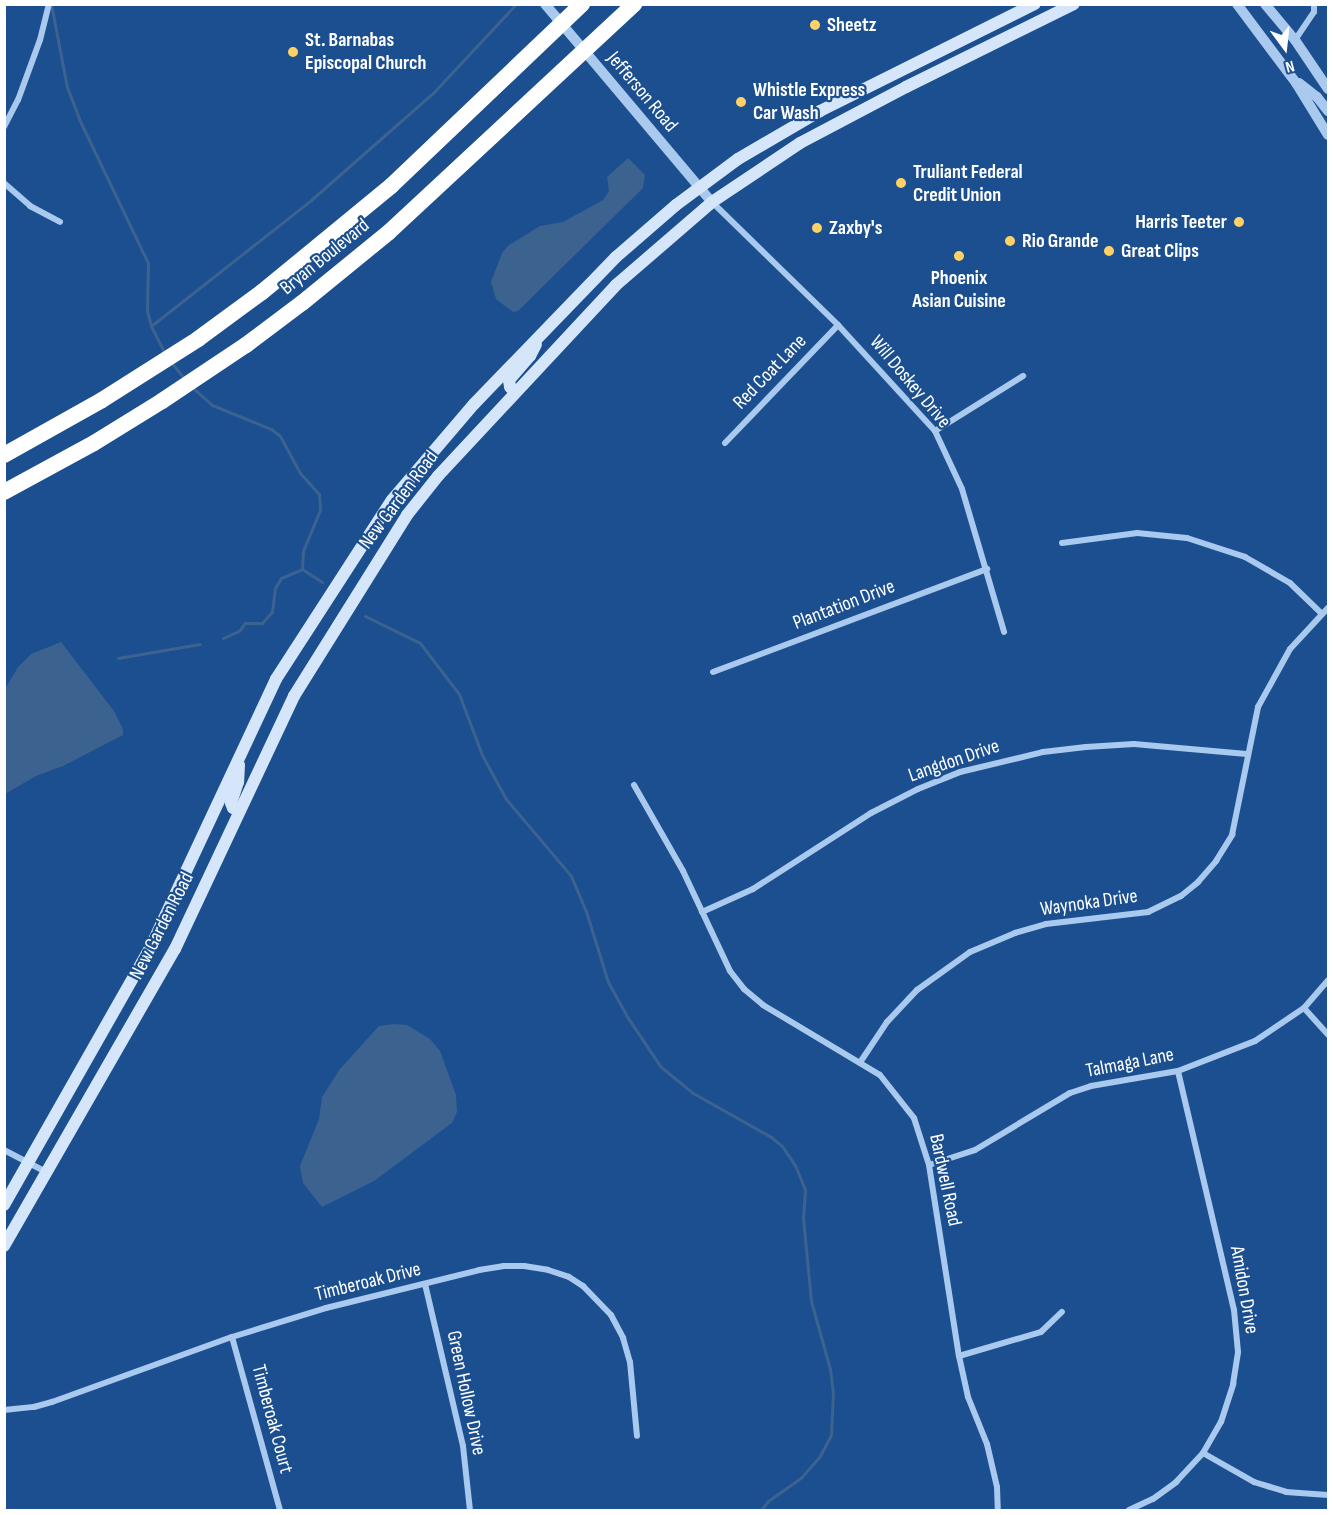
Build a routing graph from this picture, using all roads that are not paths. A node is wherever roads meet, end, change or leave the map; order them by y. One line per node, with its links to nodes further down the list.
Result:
1 (49, 4): 14 (street)
2 (545, 4): 17 (street, Jefferson Road)
3 (634, 4): 27 (highway, Bryan Boulevard)
4 (1035, 4): 17 (main road, New Garden Road)
5 (1074, 4): 18 (main road, New Garden Road)
6 (1238, 4): 11 (street)
7 (1265, 4): 10 (street)
8 (1314, 4): 10 (street)
9 (582, 5): 26 (highway, Bryan Boulevard)
10 (1294, 40): 12 (street)
11 (1290, 75): 13 (street); 15 (street)
12 (1329, 89)
13 (1329, 111)
14 (4, 127)
15 (1329, 135)
16 (4, 183): 19 (street)
17 (700, 186): 18 (street, Jefferson Road); 21 (main road, New Garden Road)
18 (712, 202): 20 (street, Will Doskey Drive); 23 (main road, New Garden Road)
19 (60, 222)
20 (838, 325): 24 (street, Will Doskey Drive); 25 (street, Red Coat Lane)
21 (543, 330): 23 (main road); 34 (main road, New Garden Road)
22 (1023, 376): 24 (street)
23 (515, 391): 35 (main road, New Garden Road)
24 (935, 431): 29 (street, Will Doskey Drive)
25 (725, 443)
26 (4, 455)
27 (4, 492)
28 (1062, 543): 31 (street)
29 (987, 569): 32 (street, Will Doskey Drive); 33 (street, Plantation Drive)
30 (1329, 608): 31 (street, Waynoka Drive)
31 (1321, 614): 36 (street, Waynoka Drive)
32 (1004, 632)
33 (713, 672)
34 (267, 700): 35 (main road); 37 (main road, New Garden Road)
35 (267, 748): 39 (main road, New Garden Road)
36 (1247, 754): 42 (street, Langdon Drive); 46 (street, Waynoka Drive)
37 (239, 761): 39 (main road); 40 (main road, New Garden Road)
38 (634, 785): 42 (street, Bardwell Road)
39 (239, 811): 41 (main road, New Garden Road)
40 (214, 816): 41 (main road); 48 (main road, New Garden Road)
41 (214, 868): 49 (main road, New Garden Road)
42 (702, 912): 46 (street, Bardwell Road)
43 (1329, 980): 44 (street, Talmaga Lane)
44 (1304, 1008): 45 (street); 47 (street, Talmaga Lane)
45 (1329, 1035)
46 (861, 1061): 52 (street, Bardwell Road)
47 (1178, 1071): 52 (street, Talmaga Lane); 62 (street, Amidon Drive)
48 (63, 1102): 49 (main road); 51 (main road, New Garden Road)
49 (81, 1111): 53 (main road, New Garden Road)
50 (4, 1150): 51 (street)
51 (28, 1161): 53 (street); 54 (main road, New Garden Road)
52 (929, 1165): 59 (street, Bardwell Road)
53 (46, 1172): 55 (main road, New Garden Road)
54 (4, 1205)
55 (4, 1246)
56 (424, 1284): 58 (street, Timberoak Drive); 61 (street, Timberoak Drive); 65 (street, Green Hollow Drive)
57 (1062, 1312): 59 (street)
58 (232, 1337): 60 (street, Timberoak Drive); 64 (street, Timberoak Court)
59 (959, 1356): 66 (street, Bardwell Road)
60 (4, 1410)
61 (637, 1436)
62 (1203, 1453): 63 (street); 67 (street, Amidon Drive)
63 (1329, 1495)
64 (280, 1510)
65 (470, 1510)
66 (998, 1510)
67 (1129, 1510)

